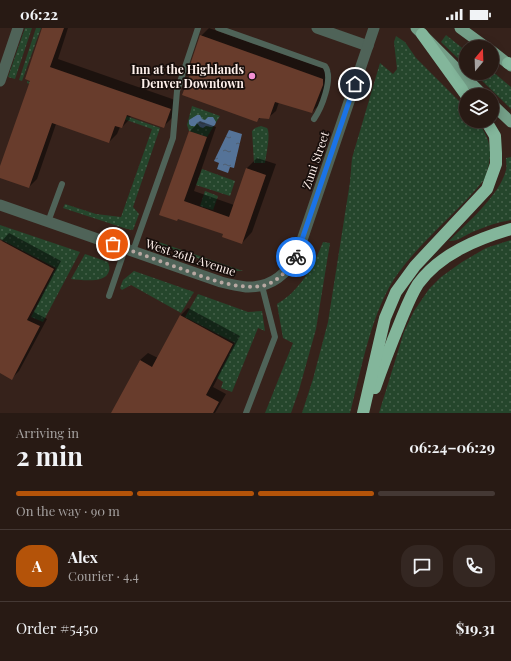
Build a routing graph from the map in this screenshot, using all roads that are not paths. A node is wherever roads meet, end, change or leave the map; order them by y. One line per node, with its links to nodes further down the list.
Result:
1 (18, 28): 13 (street)
2 (198, 28): 24 (lane)
3 (218, 28): 17 (lane)
4 (317, 28): 7 (street)
5 (374, 28): 10 (street, Zuni Street)
6 (460, 28): 9 (main road)
7 (328, 30): 10 (street)
8 (419, 31): 14 (highway); 15 (main road)
9 (476, 40)
10 (368, 46): 25 (street, Zuni Street)
11 (499, 56): 12 (main road)
12 (510, 64)
13 (0, 81)
14 (461, 88)
15 (476, 88)
16 (499, 111): 18 (main road)
17 (314, 119)
18 (511, 122)
19 (490, 128): 28 (highway)
20 (62, 184): 22 (lane)
21 (0, 205): 22 (street, West 26th Avenue)
22 (48, 222): 24 (street, West 26th Avenue)
23 (511, 229): 28 (highway)
24 (129, 250): 25 (street, West 26th Avenue); 26 (lane)
25 (262, 286): 27 (lane)
26 (109, 296)
27 (246, 413)
28 (365, 413)

